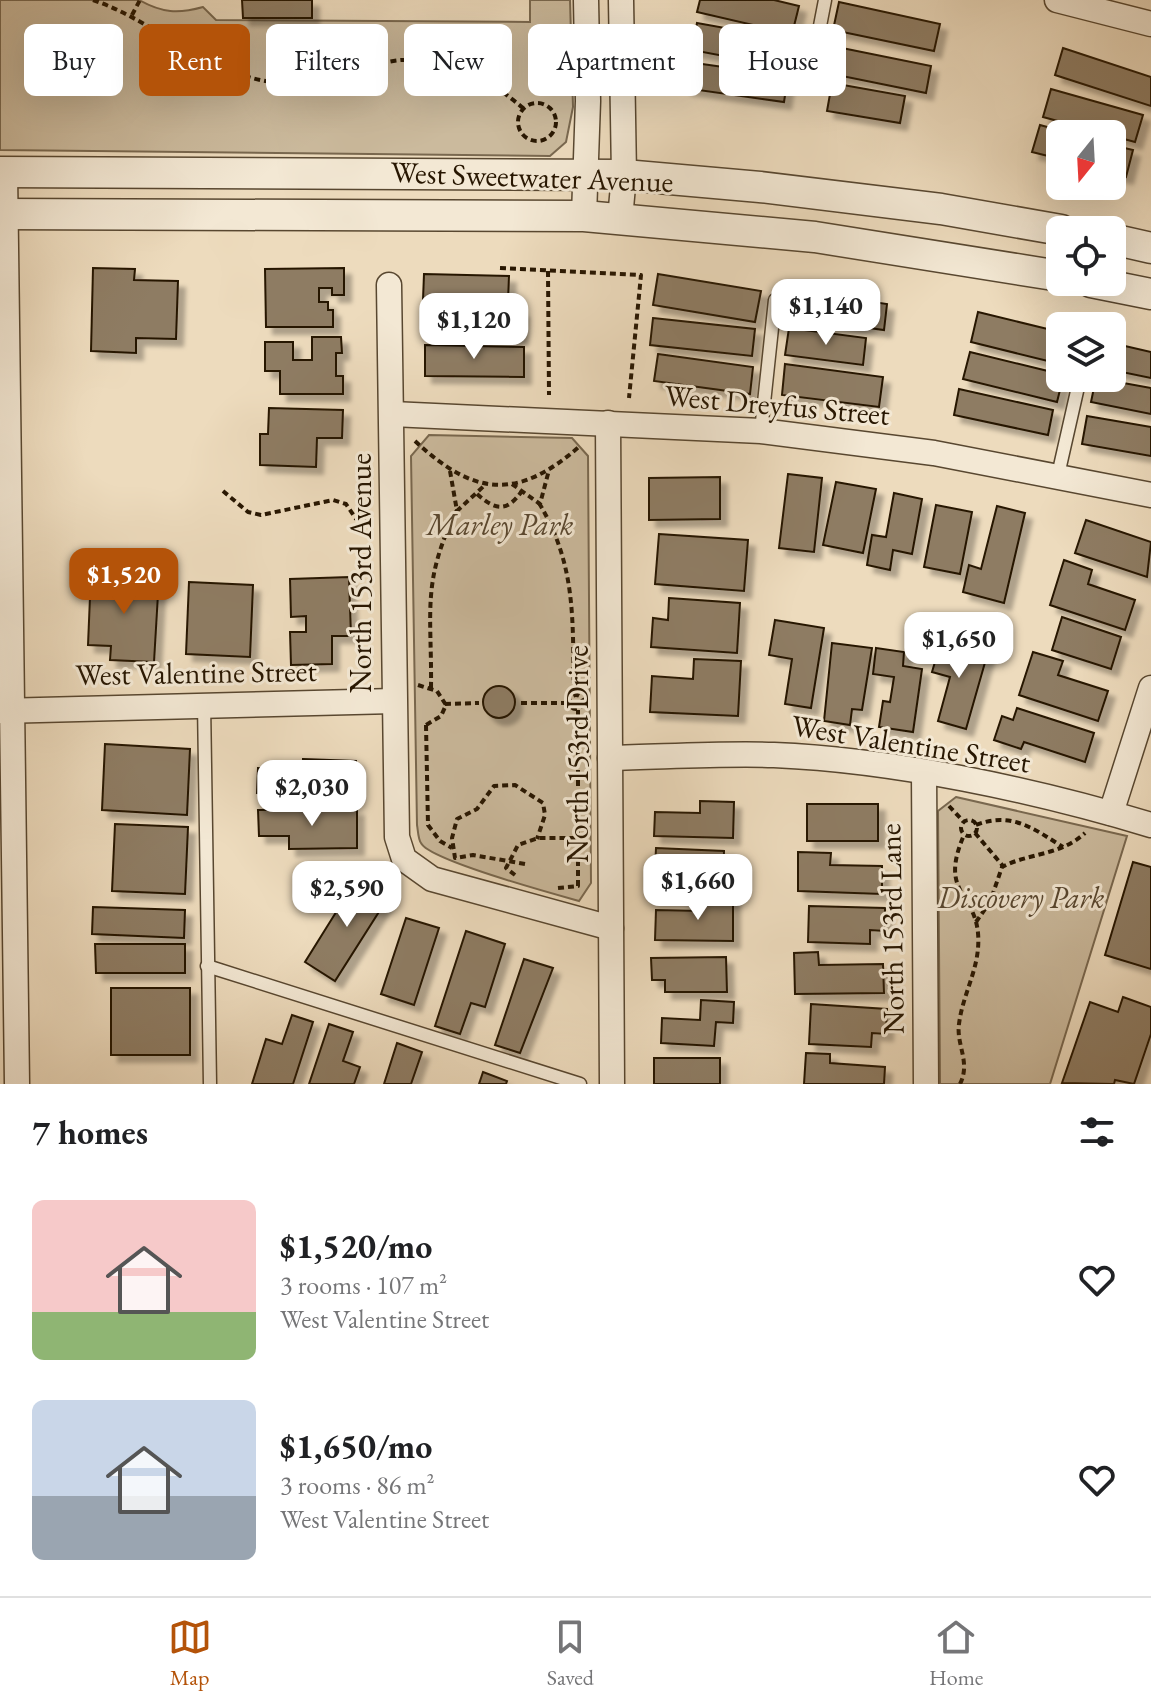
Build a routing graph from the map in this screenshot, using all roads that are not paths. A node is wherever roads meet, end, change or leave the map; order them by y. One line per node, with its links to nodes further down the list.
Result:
1 (586, 0): 9 (street)
2 (621, 0): 8 (street)
3 (825, 0): 5 (lane)
4 (1057, 0): 6 (street)
5 (820, 24)
6 (1151, 24)
7 (2, 172): 9 (street, West Sweetwater Avenue); 10 (street)
8 (624, 175): 9 (street, West Sweetwater Avenue); 12 (street); 13 (street, West Sweetwater Avenue)
9 (587, 176): 11 (street)
10 (2, 214): 11 (street, West Sweetwater Avenue); 27 (street)
11 (584, 216): 12 (street, West Sweetwater Avenue)
12 (620, 219): 16 (street, West Sweetwater Avenue)
13 (1046, 227)
14 (1126, 242): 15 (street)
15 (1151, 248)
16 (1046, 274)
17 (389, 285): 22 (street, North 153rd Avenue)
18 (1126, 289): 19 (street)
19 (1151, 294)
20 (775, 300): 24 (lane)
21 (1077, 392): 25 (lane)
22 (392, 414): 23 (street, West Dreyfus Street); 29 (street, North 153rd Avenue)
23 (608, 423): 24 (street, West Dreyfus Street); 32 (street, North 153rd Drive)
24 (761, 431): 25 (street, West Dreyfus Street)
25 (1058, 475): 26 (street, West Dreyfus Street)
26 (1151, 495)
27 (5, 505): 31 (street)
28 (1151, 688): 34 (street)
29 (394, 701): 30 (street, West Valentine Street); 36 (street, North 153rd Avenue)
30 (204, 703): 31 (street, West Valentine Street); 37 (lane)
31 (7, 711): 38 (street)
32 (610, 758): 33 (street, West Valentine Street); 36 (street, North 153rd Drive)
33 (924, 772): 34 (street, West Valentine Street); 42 (street, North 153rd Lane)
34 (1111, 813): 35 (street, West Valentine Street)
35 (1151, 825)
36 (611, 928): 41 (street, North 153rd Drive)
37 (207, 966): 39 (lane); 40 (lane)
38 (17, 1084)
39 (210, 1084)
40 (580, 1084)
41 (612, 1084)
42 (926, 1084)

